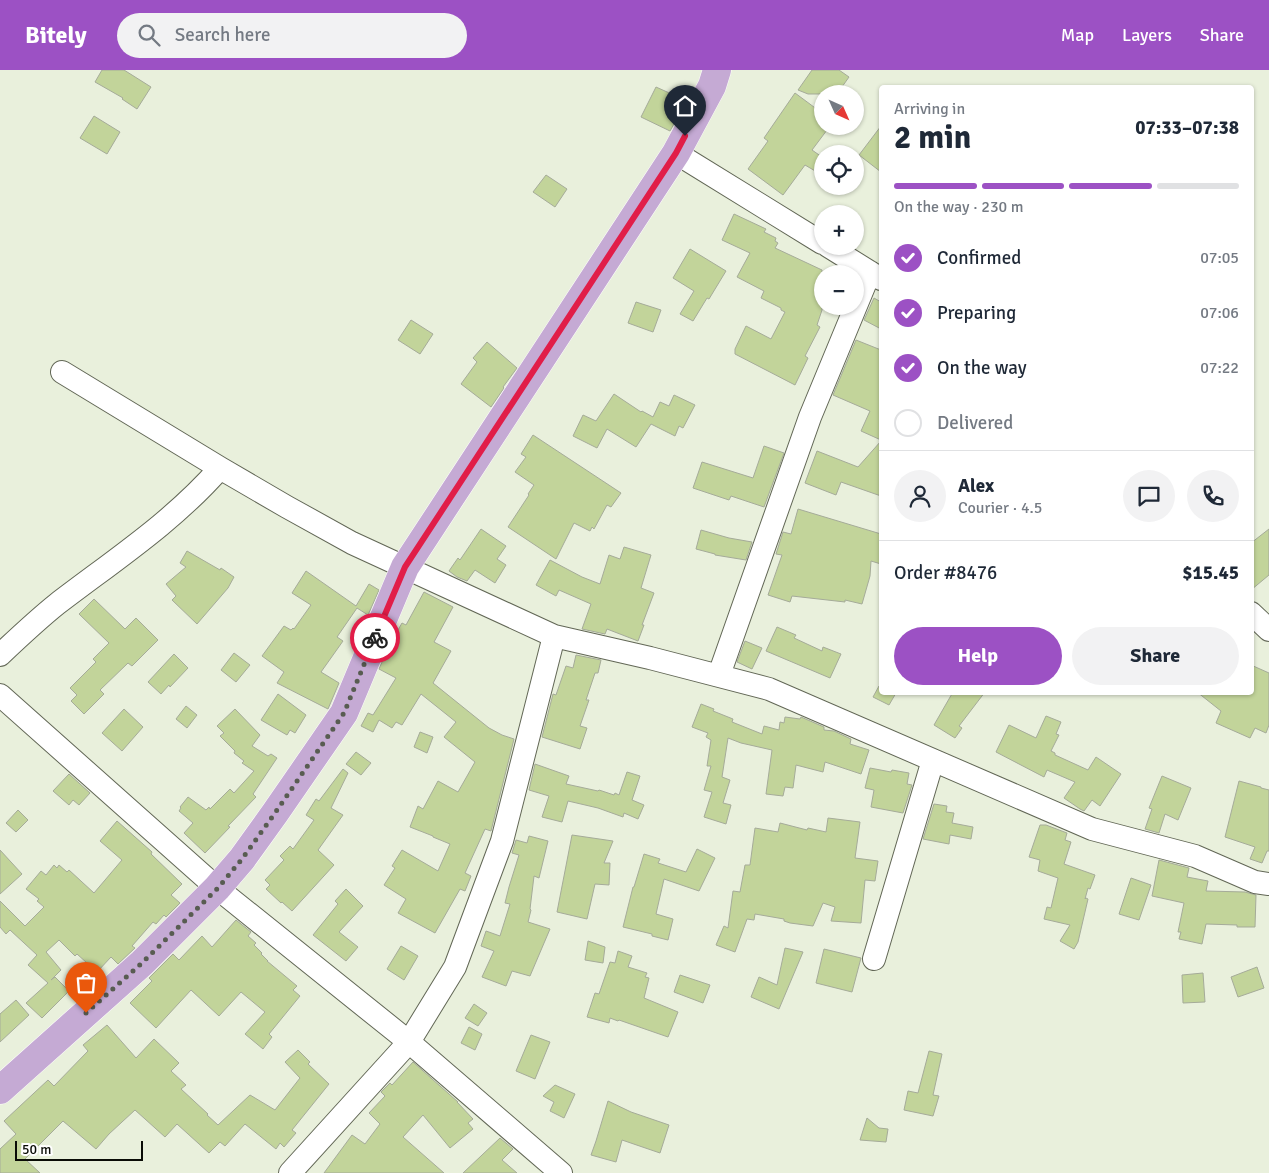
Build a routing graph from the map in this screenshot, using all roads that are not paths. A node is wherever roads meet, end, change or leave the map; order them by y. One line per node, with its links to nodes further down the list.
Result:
1 (717, 70): 2 (main road)
2 (676, 153): 3 (street); 8 (main road)
3 (814, 238)
4 (842, 255): 5 (street)
5 (875, 276): 13 (street)
6 (62, 372): 7 (street)
7 (220, 468): 8 (street); 12 (street)
8 (405, 567): 11 (street); 17 (main road)
9 (1254, 616): 10 (street)
10 (1269, 630)
11 (554, 636): 13 (street); 19 (street)
12 (0, 655)
13 (719, 675): 15 (street)
14 (0, 695): 17 (street)
15 (933, 760): 16 (street); 18 (street)
16 (1269, 884)
17 (218, 888): 19 (street); 20 (main road)
18 (874, 959)
19 (409, 1042): 21 (street); 22 (street)
20 (0, 1090)
21 (290, 1173)
22 (561, 1173)

